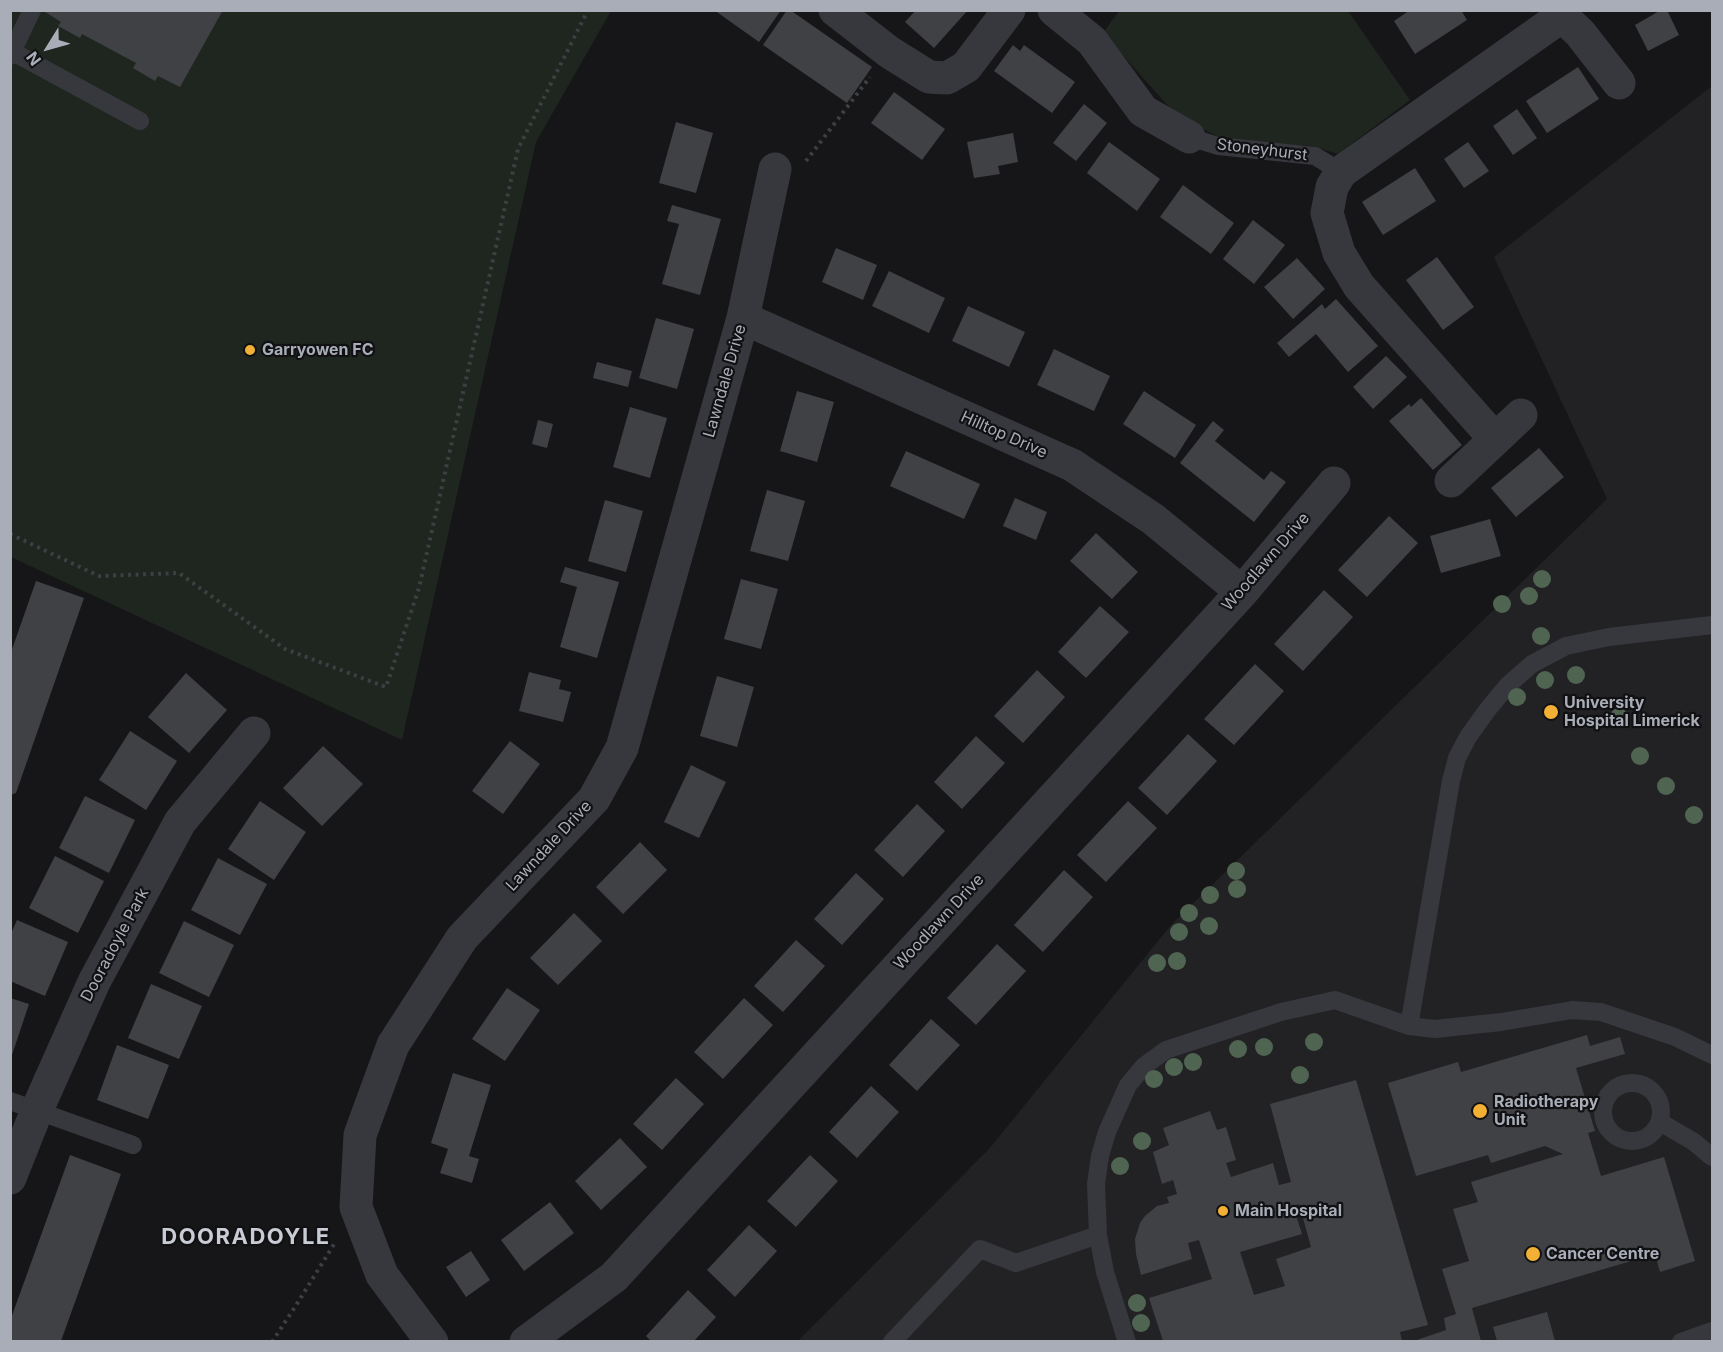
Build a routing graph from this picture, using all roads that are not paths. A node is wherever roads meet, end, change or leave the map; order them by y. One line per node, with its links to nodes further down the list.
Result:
1 (32, 10): 6 (lane)
2 (835, 10): 3 (street)
3 (1009, 10)
4 (1054, 10): 9 (street, Stoneyhurst)
5 (1561, 13): 7 (street); 11 (street)
6 (12, 54): 8 (lane)
7 (1619, 83)
8 (140, 121)
9 (1189, 137): 11 (lane, Stoneyhurst)
10 (775, 169): 12 (street, Lawndale Drive)
11 (1341, 172): 14 (street)
12 (743, 318): 17 (street, Hilltop Drive); 29 (street, Lawndale Drive)
13 (1521, 415): 14 (street)
14 (1495, 439): 15 (street)
15 (1451, 481)
16 (1334, 483): 17 (street, Woodlawn Drive)
17 (1242, 592): 30 (street, Woodlawn Drive)
18 (1713, 626): 20 (lane)
19 (254, 733): 22 (street, Dooradoyle Park)
20 (1409, 1026): 21 (lane); 27 (lane)
21 (1713, 1055)
22 (24, 1105): 24 (lane); 26 (street, Dooradoyle Park)
23 (1660, 1122): 25 (lane)
24 (133, 1144)
25 (1713, 1157)
26 (10, 1178)
27 (1098, 1235): 31 (lane); 32 (lane)
28 (1713, 1331): 33 (lane)
29 (432, 1341)
30 (526, 1341)
31 (892, 1341)
32 (1127, 1341)
33 (1681, 1341)

